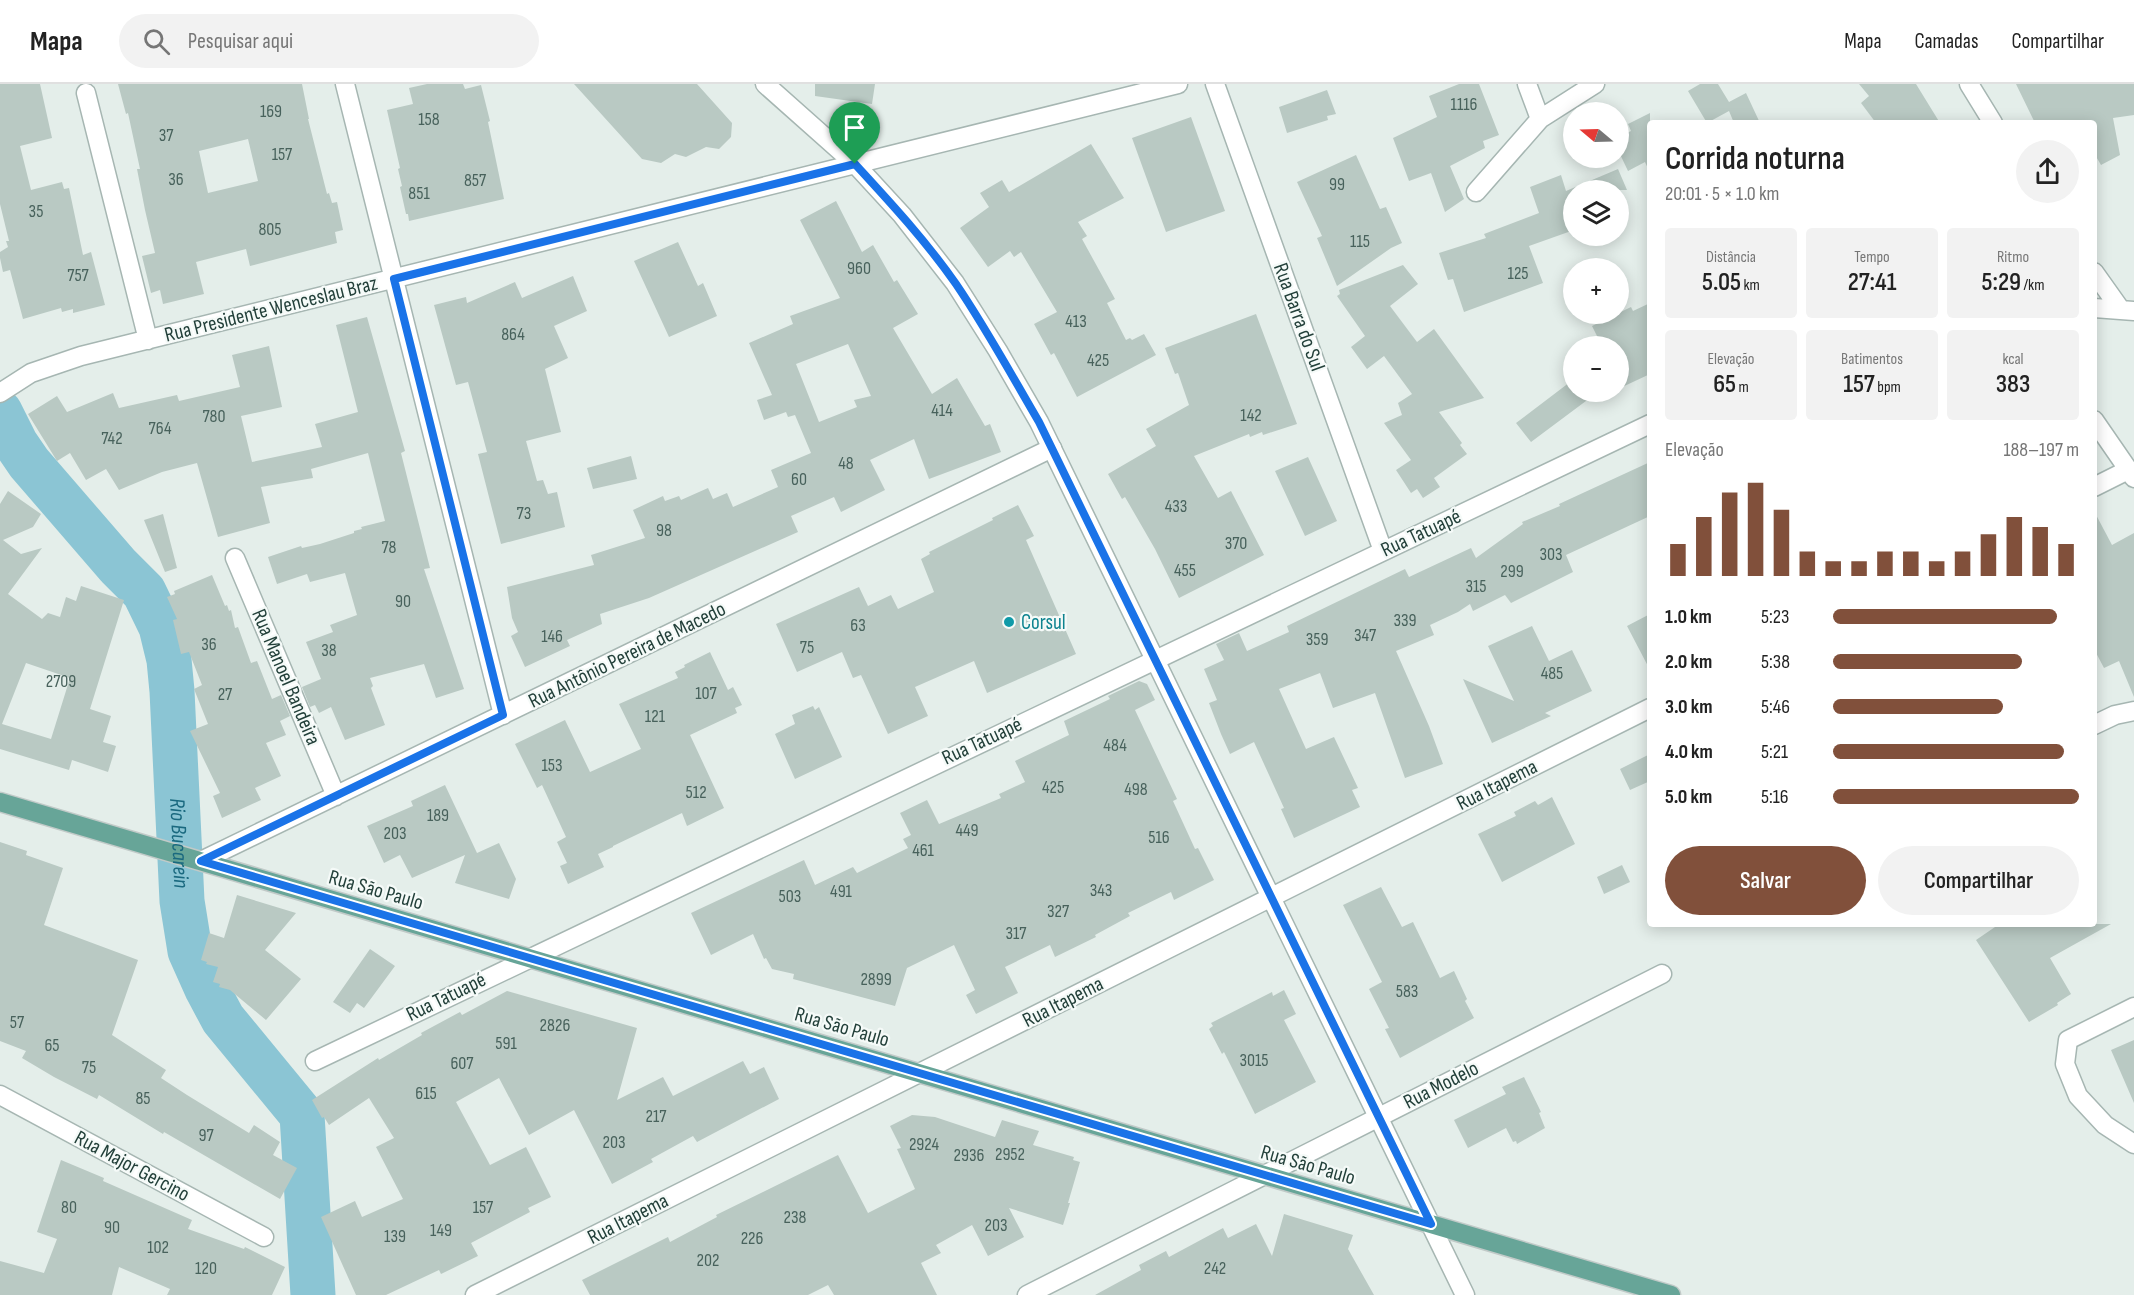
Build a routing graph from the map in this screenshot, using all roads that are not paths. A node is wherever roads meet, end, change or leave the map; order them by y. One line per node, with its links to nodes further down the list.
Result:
1 (345, 84): 14 (street)
2 (765, 84): 11 (street)
3 (1178, 84): 11 (street, Rua Presidente Wenceslau Braz)
4 (1215, 84): 24 (street, Rua Barra do Sul)
5 (1527, 84): 9 (street)
6 (1595, 84): 9 (street)
7 (1970, 84): 10 (street)
8 (86, 93): 17 (street)
9 (1540, 119): 12 (street)
10 (1991, 120)
11 (855, 164): 14 (street, Rua Presidente Wenceslau Braz); 21 (street)
12 (1476, 192)
13 (2097, 275): 16 (street)
14 (394, 279): 17 (street, Rua Presidente Wenceslau Braz); 29 (street)
15 (2097, 308): 16 (street)
16 (2128, 311)
17 (148, 340): 18 (street, Rua Presidente Wenceslau Braz)
18 (1, 392)
19 (2097, 424): 22 (street)
20 (1647, 425): 24 (street, Rua Tatuapé)
21 (1052, 448): 26 (street); 29 (street, Rua Antônio Pereira de Macedo)
22 (2131, 474): 23 (street)
23 (2097, 486)
24 (1383, 551): 26 (street, Rua Tatuapé)
25 (235, 558): 31 (street, Rua Manoel Bandeira)
26 (1156, 658): 34 (street); 35 (street, Rua Tatuapé)
27 (1647, 710): 34 (street, Rua Itapema)
28 (2134, 711): 30 (street)
29 (503, 715): 31 (street, Rua Antônio Pereira de Macedo)
30 (2097, 724)
31 (336, 796): 33 (street, Rua Antônio Pereira de Macedo)
32 (0, 802): 33 (main road, Rua São Paulo)
33 (201, 861): 35 (main road, Rua São Paulo)
34 (1272, 897): 39 (street, Rua Itapema); 41 (street)
35 (528, 958): 38 (street, Rua Tatuapé); 39 (main road, Rua São Paulo)
36 (1662, 974): 41 (street, Rua Modelo)
37 (2134, 1007): 42 (street)
38 (315, 1061)
39 (919, 1073): 43 (main road, Rua São Paulo); 46 (street, Rua Itapema)
40 (0, 1095): 45 (street, Rua Major Gercino)
41 (1378, 1117): 43 (street, Rua Modelo); 44 (street)
42 (2134, 1144)
43 (1264, 1175): 44 (main road, Rua São Paulo); 47 (street, Rua Modelo)
44 (1431, 1224): 48 (street); 49 (main road, Rua São Paulo)
45 (264, 1237)
46 (475, 1295)
47 (1027, 1295)
48 (1465, 1295)
49 (1671, 1295)

